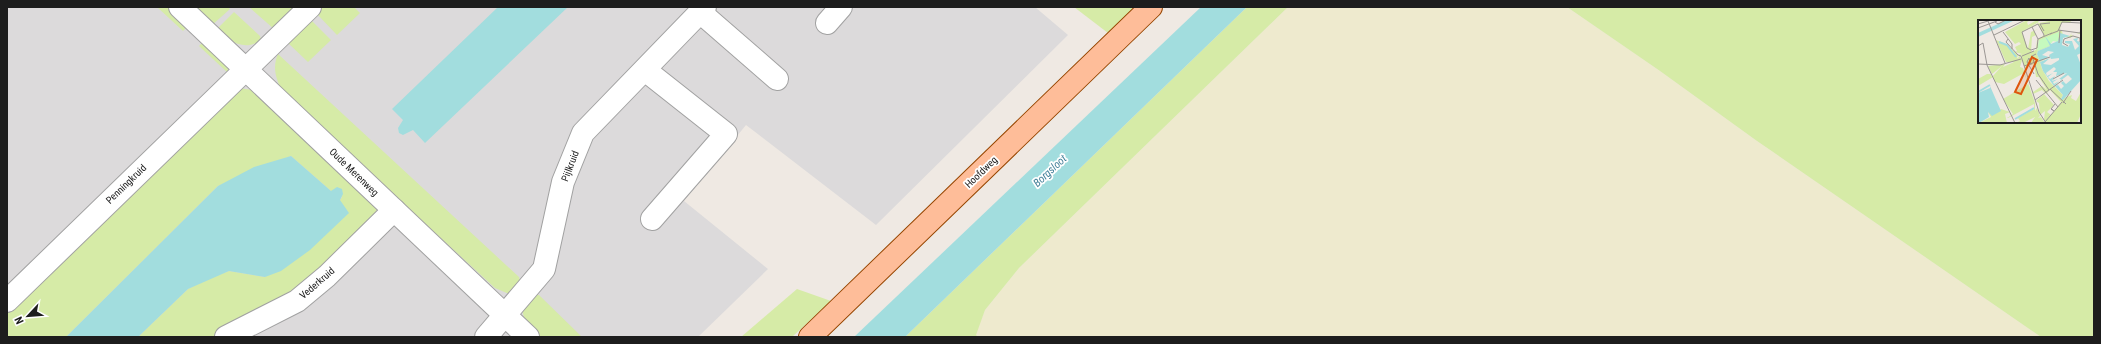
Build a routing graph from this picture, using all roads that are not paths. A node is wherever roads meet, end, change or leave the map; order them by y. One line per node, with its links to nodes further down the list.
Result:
1 (180, 7): 5 (street, Oude Merenweg)
2 (310, 7): 5 (street, Penningkruid)
3 (1151, 7): 15 (main road, Hoofdweg)
4 (702, 10): 6 (street, Pijlkruid); 7 (street, Pijlkruid)
5 (247, 69): 8 (street, Oude Merenweg); 10 (street, Penningkruid)
6 (645, 70): 9 (street); 11 (street, Pijlkruid)
7 (777, 79)
8 (394, 210): 11 (street, Oude Merenweg); 12 (street, Vederkruid)
9 (652, 219)
10 (7, 301)
11 (505, 314): 13 (street); 14 (street, Oude Merenweg)
12 (226, 337)
13 (486, 337)
14 (528, 337)
15 (810, 337)

